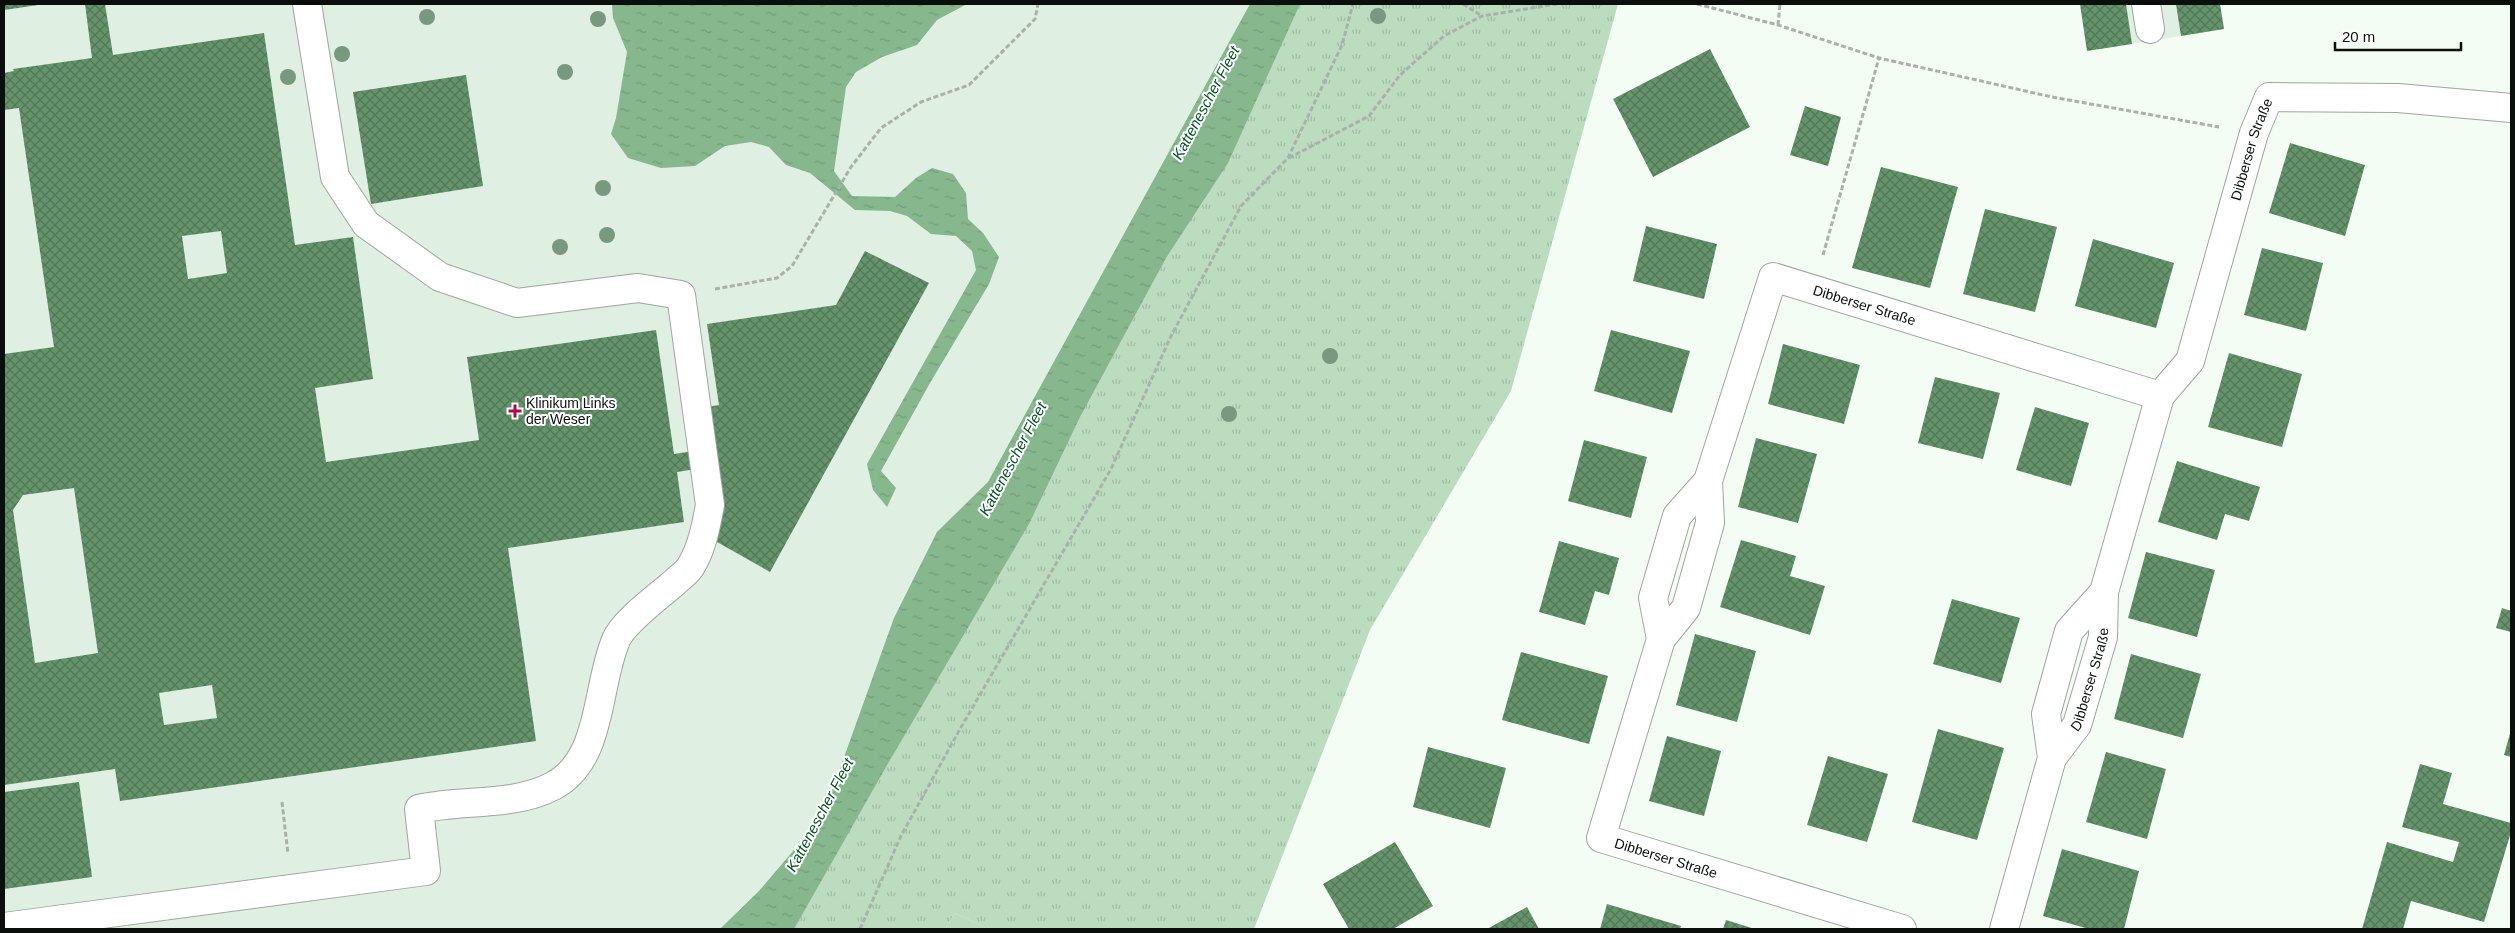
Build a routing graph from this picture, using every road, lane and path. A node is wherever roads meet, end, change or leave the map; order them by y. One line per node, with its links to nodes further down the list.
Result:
1 (308, 4): 15 (street)
2 (1038, 4): 15 (path)
3 (1353, 4): 13 (path)
4 (1463, 4): 8 (path)
5 (1557, 4): 8 (path)
6 (1697, 4): 9 (path)
7 (1780, 4): 9 (path)
8 (1482, 16): 13 (path)
9 (1778, 25): 10 (path)
10 (1879, 58): 12 (path); 14 (path)
11 (2511, 108): 12 (street, Dibberser Straße)
12 (2254, 133): 16 (street, Dibberser Straße)
13 (1288, 158): 20 (path)
14 (1814, 288): 16 (street, Dibberser Straße); 21 (street, Dibberser Straße)
15 (681, 295): 17 (street)
16 (2160, 396): 22 (street, Dibberser Straße)
17 (64, 919): 18 (street); 19 (street)
18 (4, 928)
19 (127, 929)
20 (860, 929)
21 (1902, 929)
22 (2004, 929)

